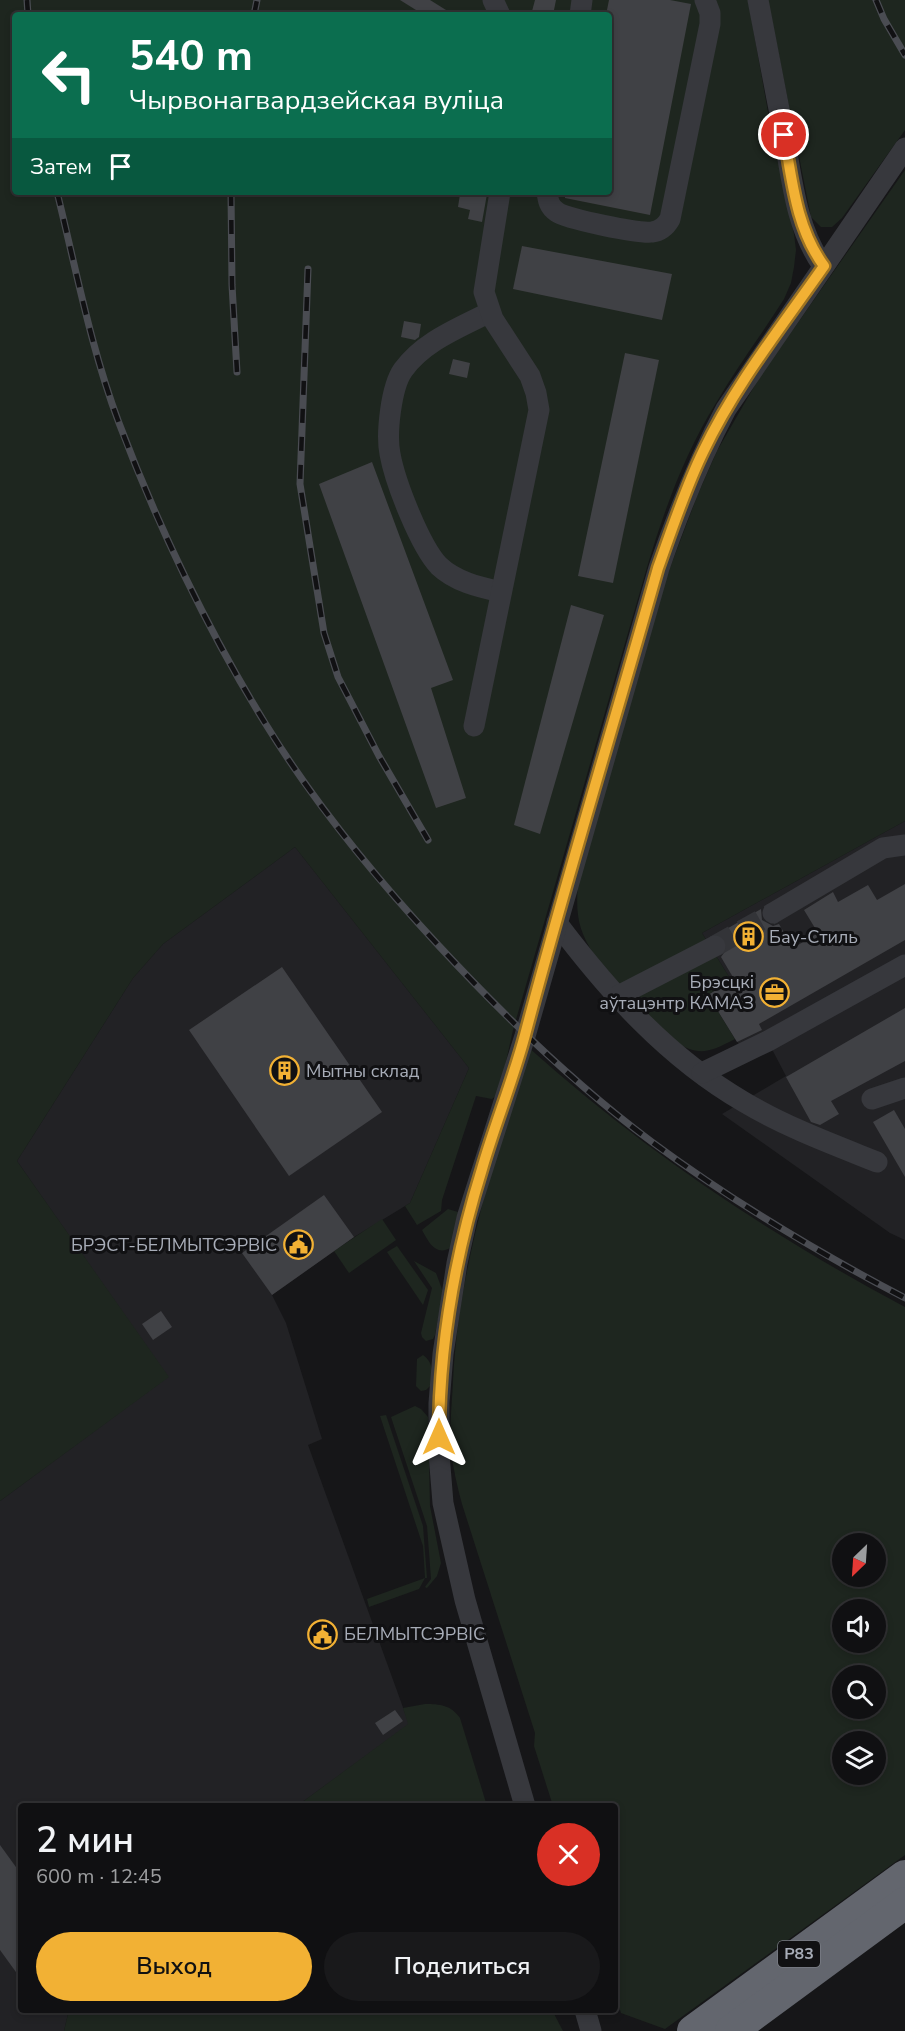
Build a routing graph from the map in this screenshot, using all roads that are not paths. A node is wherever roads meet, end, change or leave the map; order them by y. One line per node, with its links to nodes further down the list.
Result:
1 (705, 0): 5 (street)
2 (758, 0): 6 (street)
3 (905, 148): 6 (street)
4 (499, 195): 7 (street)
5 (548, 195)
6 (824, 266): 12 (street)
7 (490, 312): 8 (street); 8 (street)
8 (501, 592): 9 (street)
9 (474, 726)
10 (905, 845): 11 (street)
11 (773, 914)
12 (557, 923): 15 (street); 20 (street)
13 (715, 946): 15 (street)
14 (905, 965): 16 (street)
15 (616, 997): 16 (street)
16 (702, 1074): 19 (street)
17 (905, 1088): 18 (street)
18 (872, 1099)
19 (877, 1161)
20 (524, 1803)
21 (905, 1876): 25 (highway, Р83)
22 (905, 1904): 26 (highway, Р83)
23 (586, 2013): 24 (street)
24 (591, 2031)
25 (693, 2031)
26 (731, 2031)

